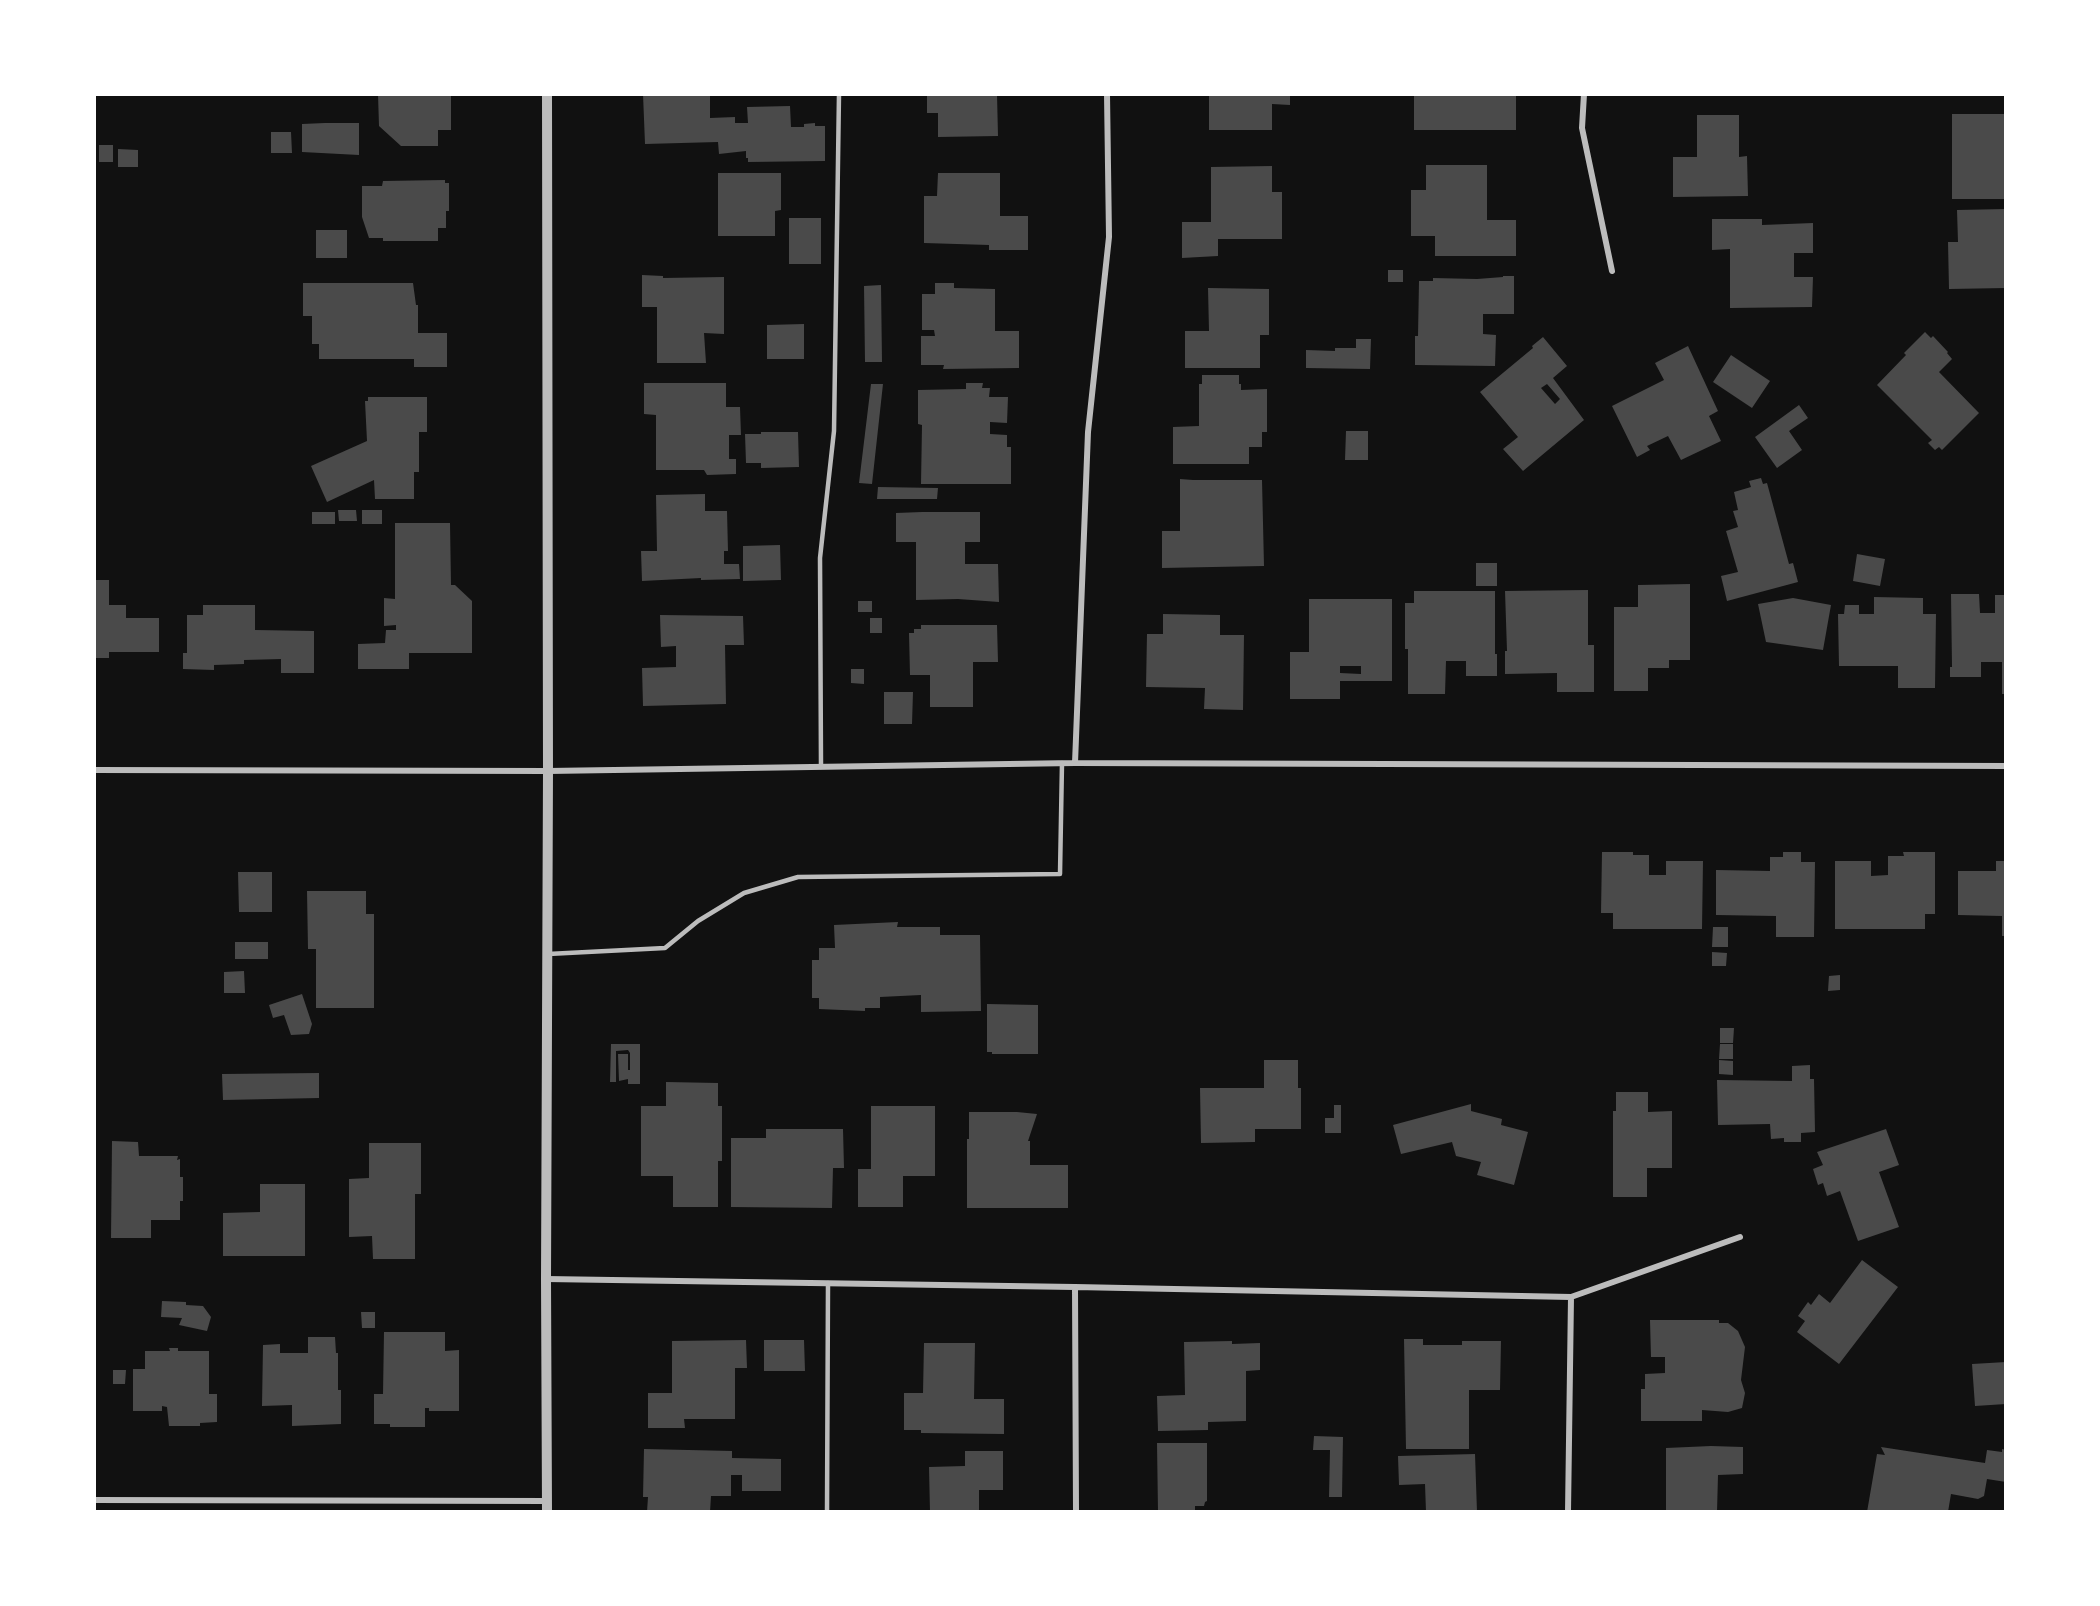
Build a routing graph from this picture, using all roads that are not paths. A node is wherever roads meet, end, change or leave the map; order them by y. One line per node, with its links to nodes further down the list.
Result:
1 (547, 94): 11 (street)
2 (839, 94): 9 (lane)
3 (1107, 94): 7 (street)
4 (1584, 94): 5 (street)
5 (1612, 271)
6 (1062, 763): 7 (street); 9 (street); 12 (lane)
7 (1075, 763): 8 (street)
8 (2006, 766)
9 (821, 767): 11 (street)
10 (94, 770): 11 (street)
11 (548, 771): 12 (street)
12 (548, 954): 14 (street)
13 (1740, 1237): 17 (street)
14 (546, 1279): 15 (street); 19 (street)
15 (828, 1283): 16 (street); 20 (lane)
16 (1075, 1287): 17 (street); 21 (street)
17 (1571, 1297): 22 (street)
18 (94, 1500): 19 (street)
19 (547, 1506)
20 (827, 1512)
21 (1076, 1512)
22 (1568, 1512)

